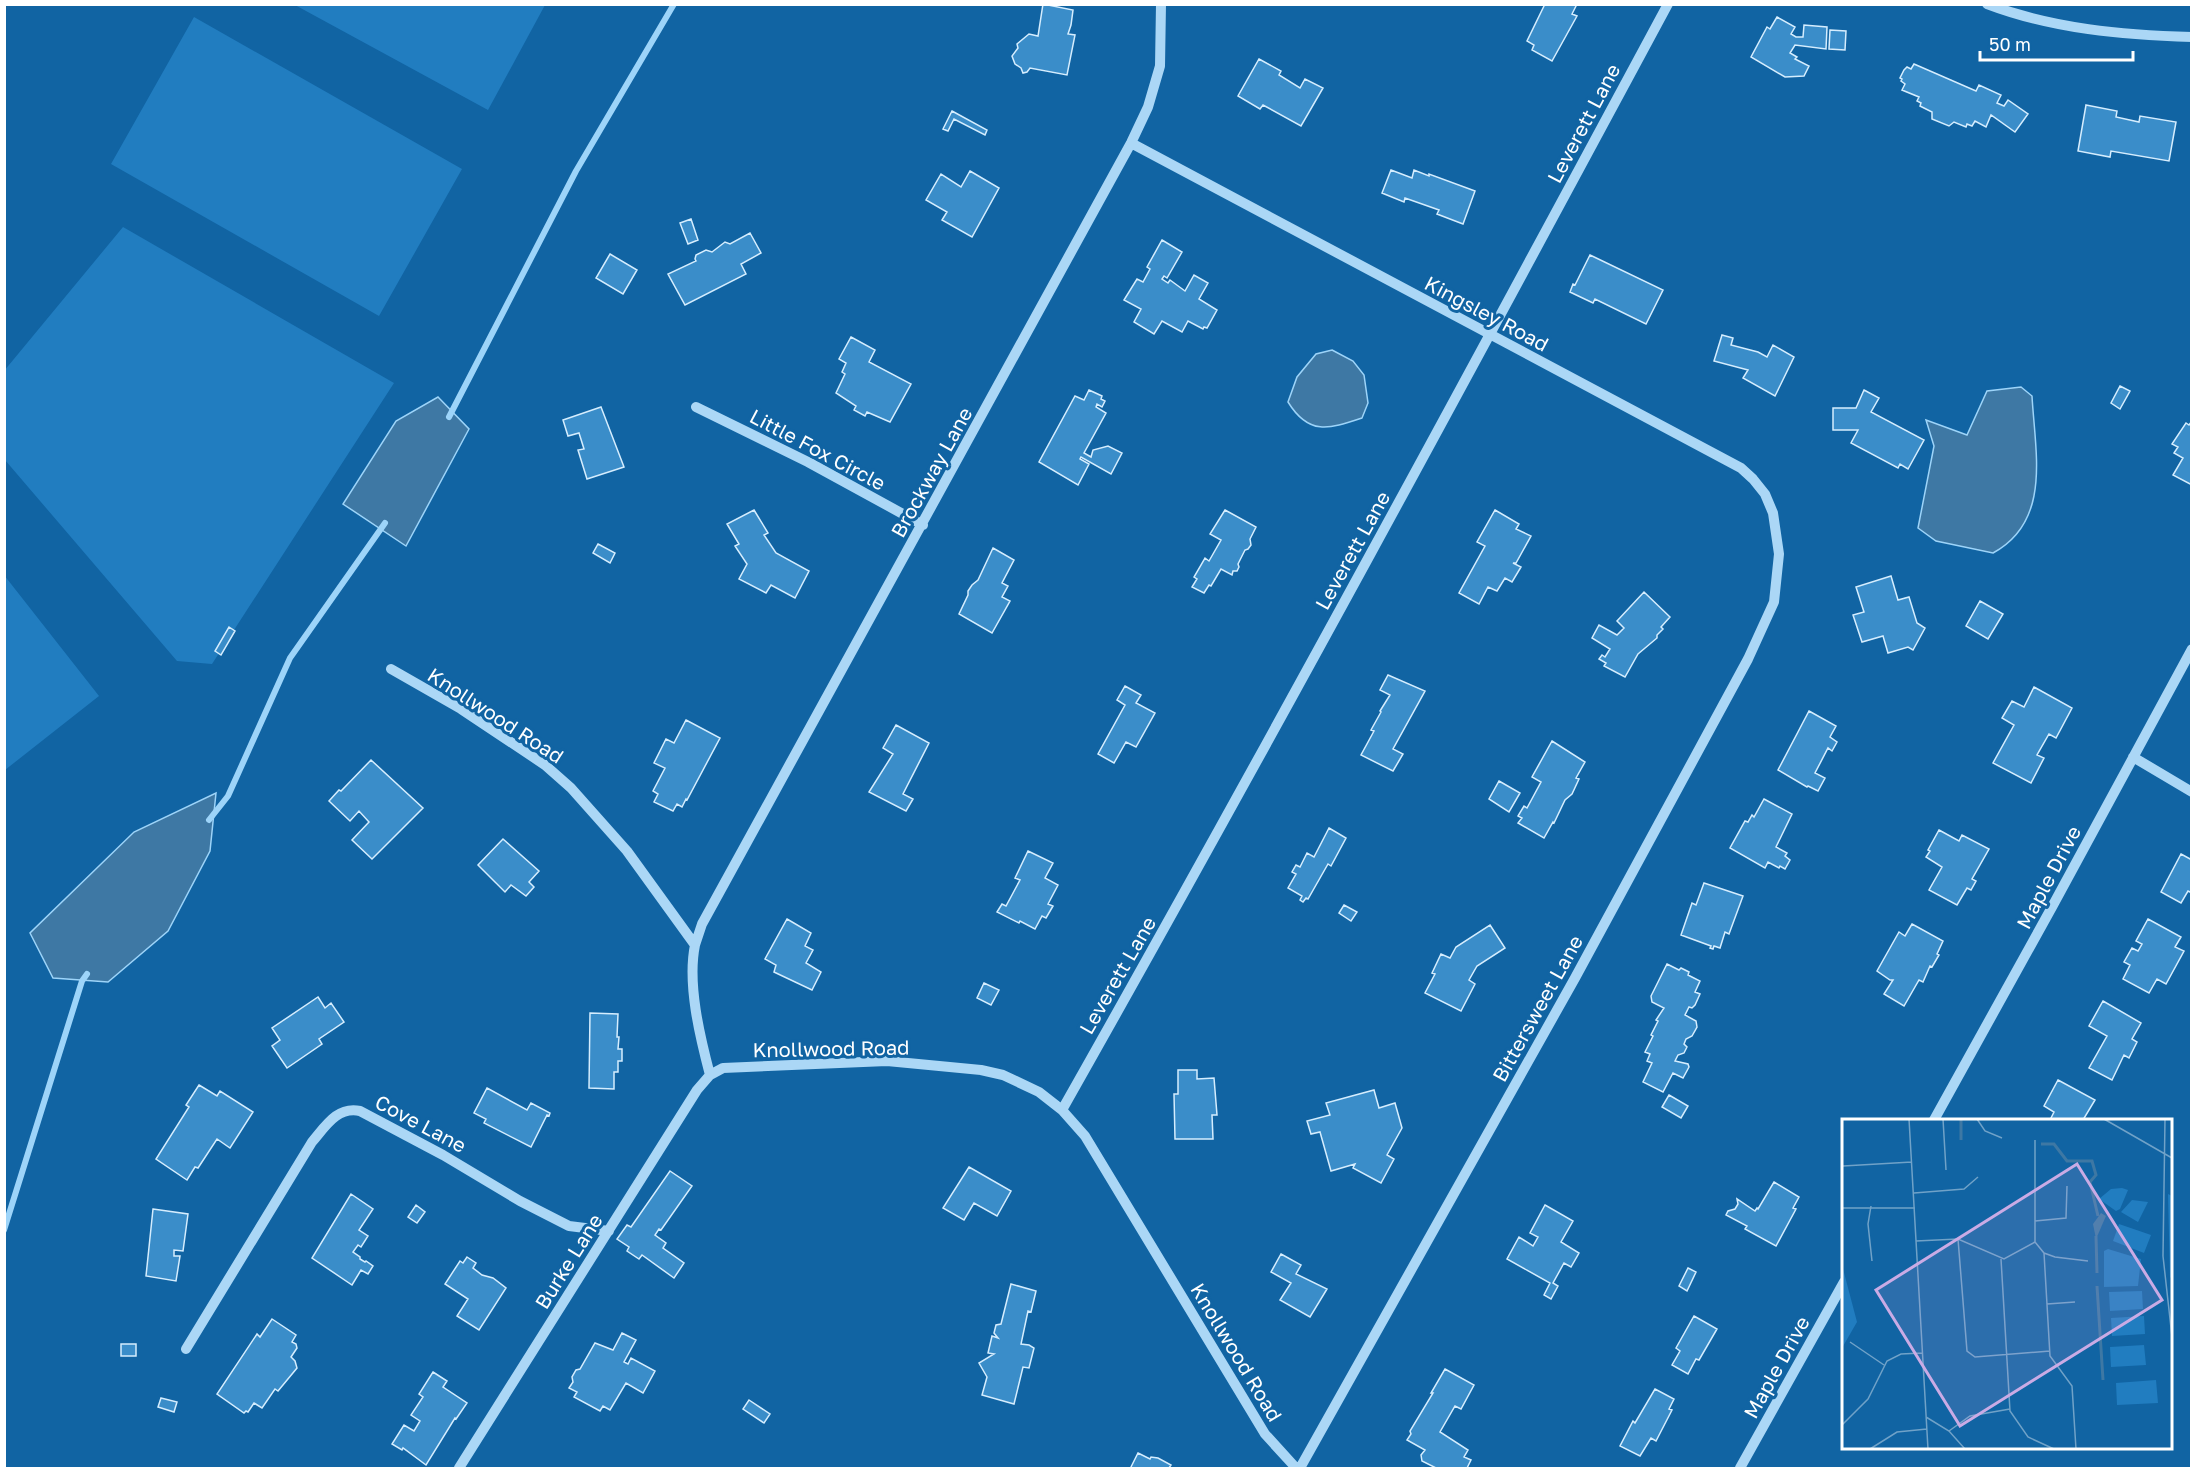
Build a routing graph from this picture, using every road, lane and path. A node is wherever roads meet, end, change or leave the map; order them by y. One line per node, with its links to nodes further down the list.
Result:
1 (1161, 4): 5 (street, Brockway Lane)
2 (1668, 4): 6 (street, Leverett Lane)
3 (1987, 4): 4 (street)
4 (2192, 37)
5 (1131, 143): 6 (street, Kingsley Road); 8 (street, Brockway Lane)
6 (1490, 335): 9 (street, Kingsley Road); 16 (street, Leverett Lane)
7 (696, 407): 8 (street, Little Fox Circle)
8 (923, 525): 14 (street, Brockway Lane)
9 (1779, 554): 22 (street, Bittersweet Lane)
10 (2192, 649): 12 (street, Maple Drive)
11 (391, 669): 14 (street, Knollwood Road)
12 (2133, 757): 13 (street); 17 (street, Maple Drive)
13 (2192, 792)
14 (695, 945): 15 (street)
15 (710, 1075): 16 (street, Knollwood Road); 18 (street, Burke Lane)
16 (1062, 1110): 22 (street, Knollwood Road)
17 (1935, 1119)
18 (609, 1231): 20 (street, Cove Lane); 21 (street, Burke Lane)
19 (1842, 1286): 23 (street, Maple Drive)
20 (186, 1349)
21 (459, 1468)
22 (1298, 1468)
23 (1740, 1468)

